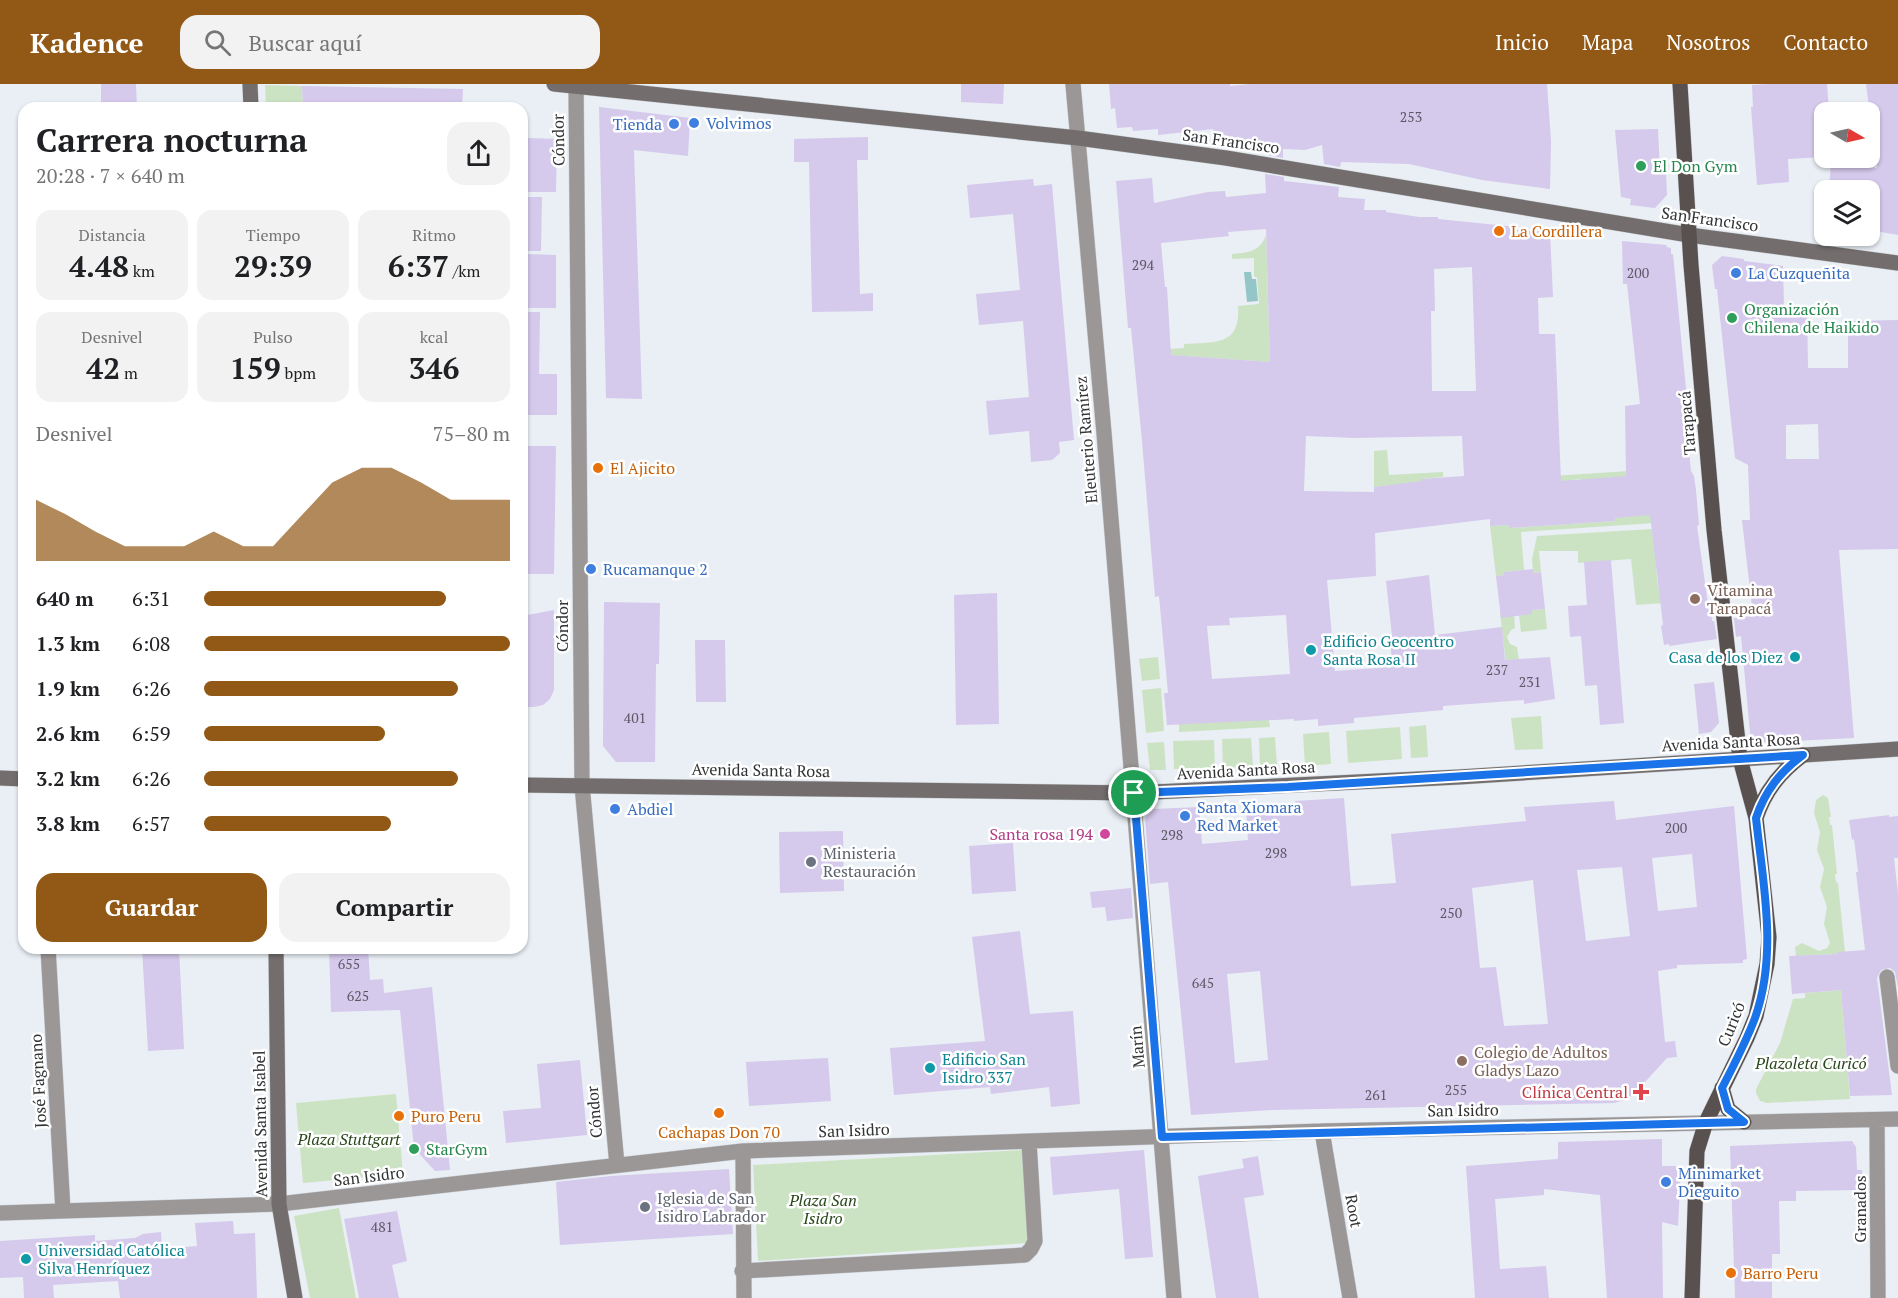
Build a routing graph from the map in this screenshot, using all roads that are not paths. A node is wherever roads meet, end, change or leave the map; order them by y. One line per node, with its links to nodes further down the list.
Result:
1 (250, 84): 6 (main road)
2 (554, 84): 5 (main road, San Francisco)
3 (1073, 84): 7 (street, Eleuterio Ramírez)
4 (1680, 84): 8 (main road, Tarapacá)
5 (576, 85): 7 (main road, San Francisco); 16 (street, Cóndor)
6 (251, 102)
7 (1078, 138): 8 (main road, San Francisco); 17 (street, Eleuterio Ramírez)
8 (1689, 235): 9 (main road, San Francisco); 12 (main road, Tarapacá)
9 (1898, 263)
10 (1898, 749): 11 (main road, Avenida Santa Rosa)
11 (1803, 755): 12 (main road, Avenida Santa Rosa); 18 (main road)
12 (1740, 759): 17 (main road, Avenida Santa Rosa); 18 (main road, Curicó)
13 (0, 778): 14 (main road)
14 (18, 779)
15 (528, 785): 16 (main road, Avenida Santa Rosa)
16 (582, 785): 17 (main road, Avenida Santa Rosa); 32 (street, Cóndor)
17 (1134, 793): 29 (street, Marín)
18 (1756, 818): 23 (main road, Curicó)
19 (48, 954): 34 (street, José Fagnano)
20 (276, 954): 33 (main road, Avenida Santa Isabel)
21 (1887, 977): 22 (street)
22 (1898, 1066)
23 (1722, 1088): 26 (main road, Curicó); 27 (main road)
24 (1898, 1119): 25 (street, San Isidro)
25 (1877, 1120): 27 (street, San Isidro); 42 (street, Granados)
26 (1706, 1122): 27 (street, San Isidro); 28 (street, San Isidro); 41 (main road, Curicó)
27 (1744, 1122)
28 (1322, 1131): 29 (street, San Isidro); 40 (street, Root)
29 (1162, 1137): 30 (street, San Isidro); 39 (street, Marín)
30 (1029, 1142): 31 (street, San Isidro); 36 (street)
31 (743, 1151): 32 (street, San Isidro); 36 (street)
32 (617, 1166): 33 (street, San Isidro)
33 (279, 1204): 34 (street, San Isidro); 37 (main road, Avenida Santa Isabel)
34 (63, 1211): 35 (street, San Isidro)
35 (0, 1213)
36 (742, 1271): 38 (street)
37 (295, 1298)
38 (744, 1298)
39 (1174, 1298)
40 (1350, 1298)
41 (1692, 1298)
42 (1878, 1298)

